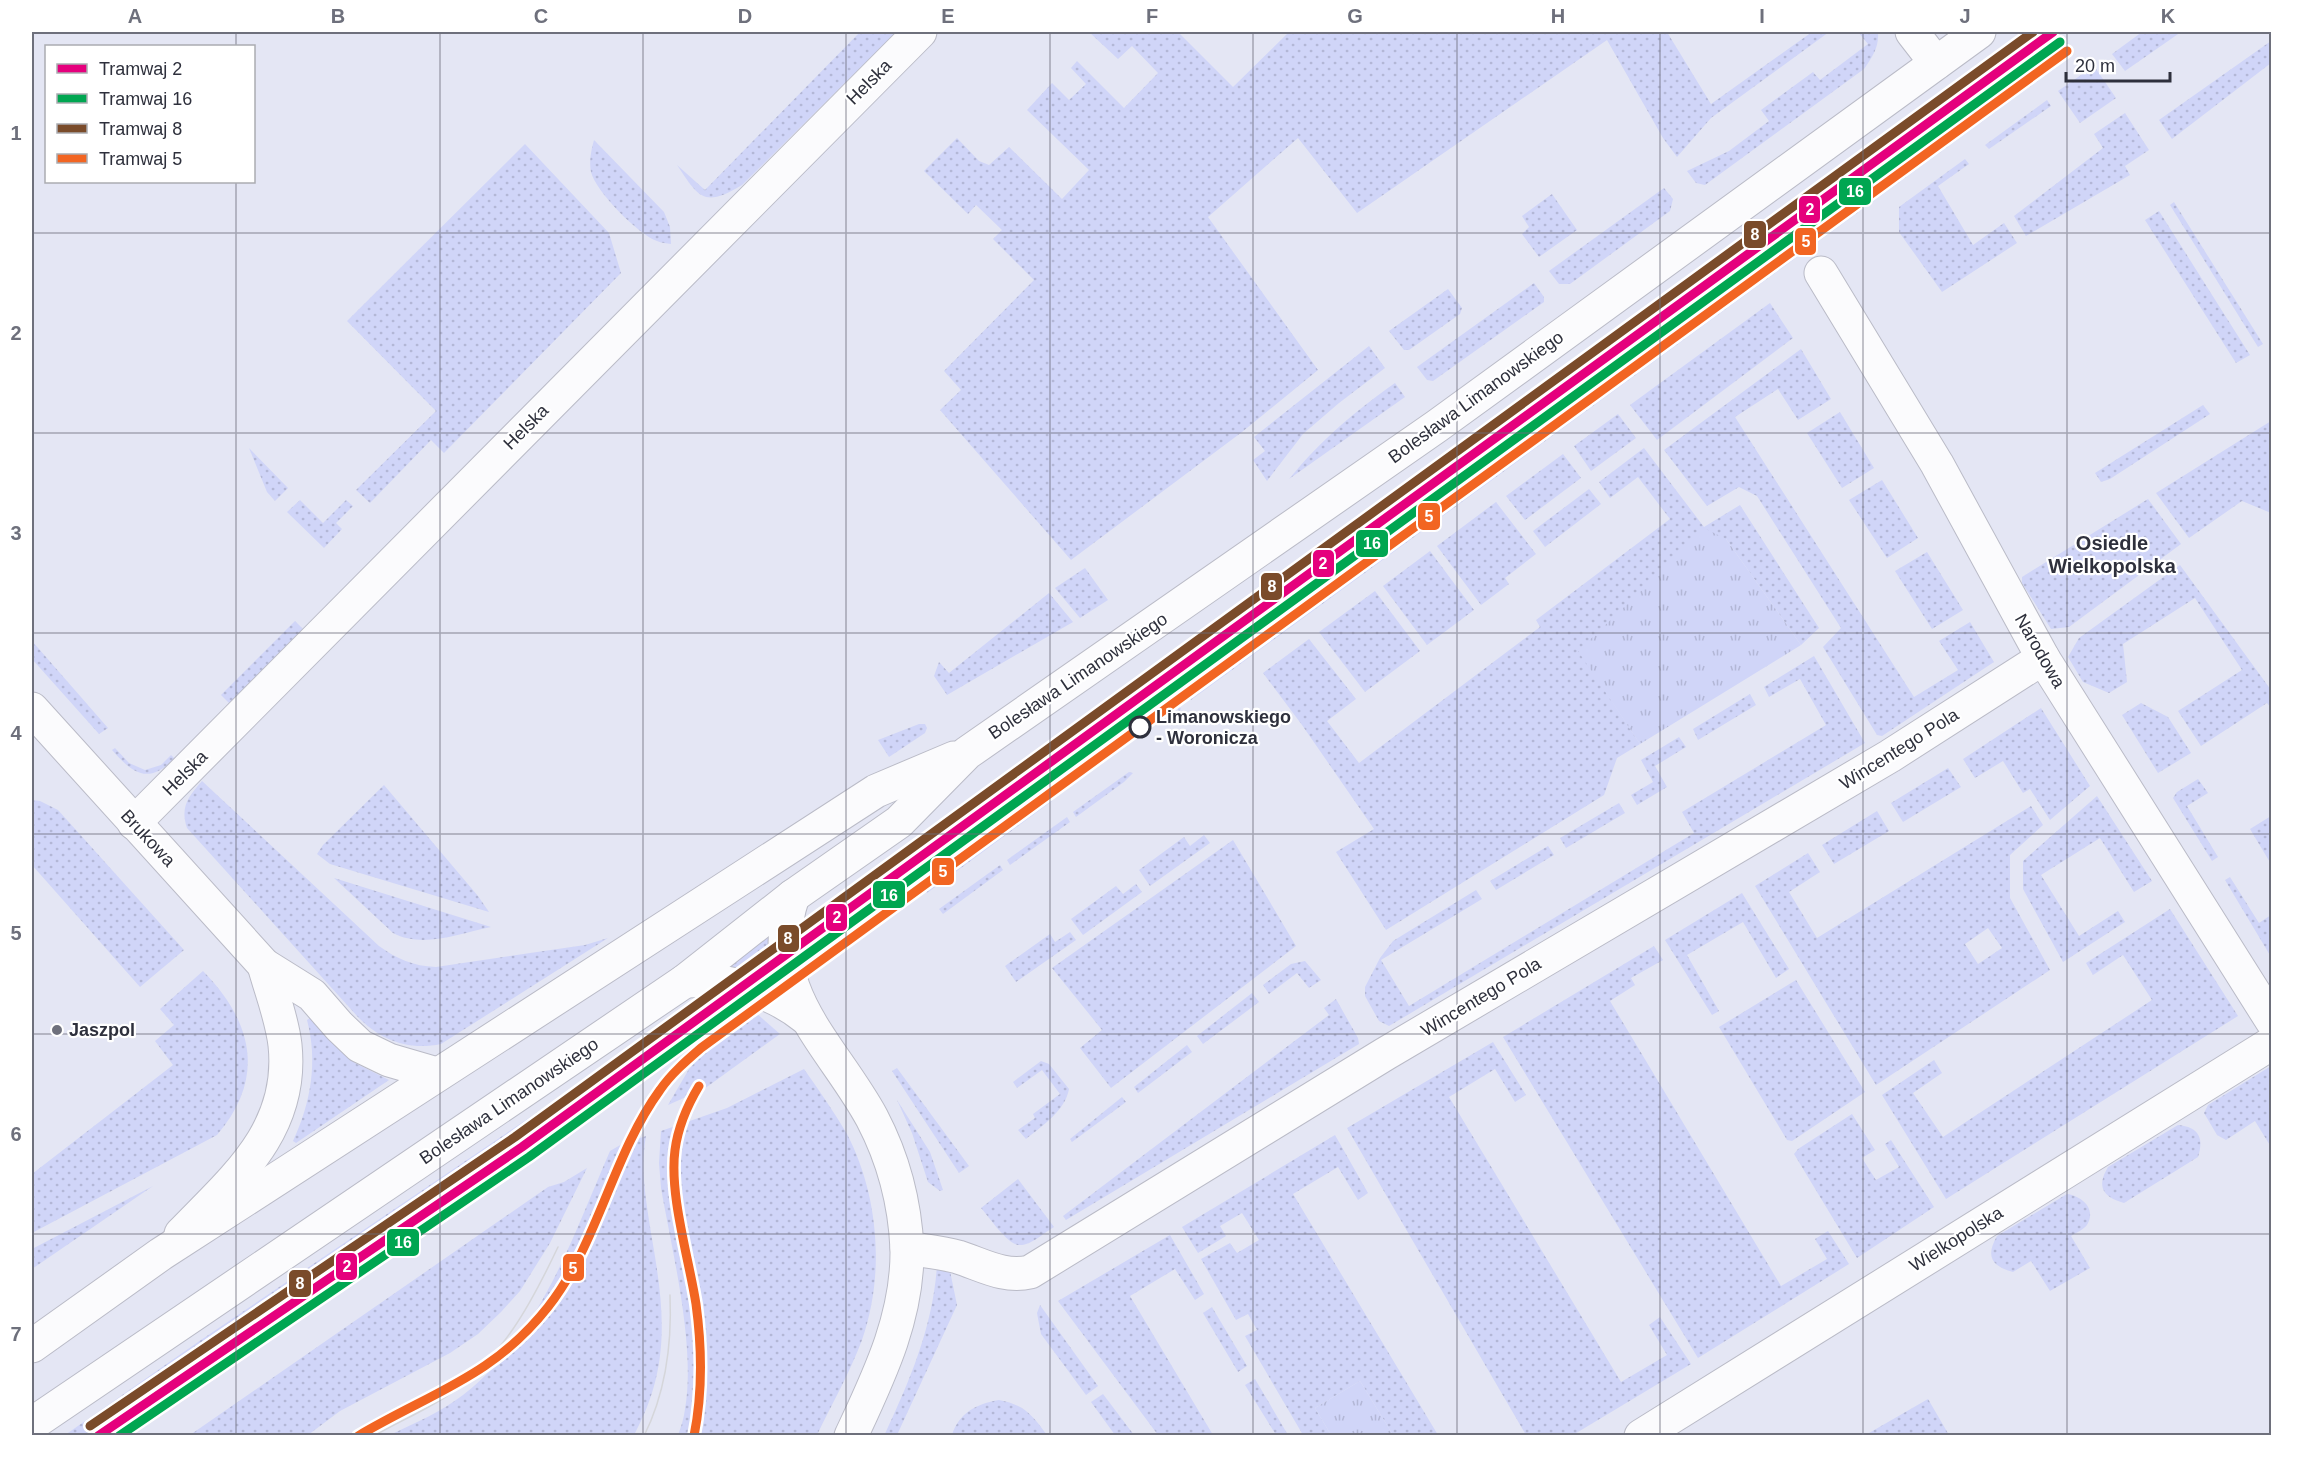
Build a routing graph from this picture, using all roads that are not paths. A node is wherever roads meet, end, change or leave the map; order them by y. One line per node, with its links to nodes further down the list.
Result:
1 (920, 32): 9 (street, Helska)
2 (1912, 32): 4 (street)
3 (1979, 32): 4 (street, Bolesława Limanowskiego)
4 (1936, 63): 8 (street, Bolesława Limanowskiego)
5 (1821, 273): 6 (street, Narodowa)
6 (2043, 658): 14 (street, Narodowa); 17 (street, Wincentego Pola)
7 (34, 716): 9 (street, Brukowa)
8 (967, 753): 10 (street, Bolesława Limanowskiego); 16 (street, Bolesława Limanowskiego)
9 (134, 823): 11 (street, Brukowa)
10 (793, 896): 12 (street, Bolesława Limanowskiego); 13 (street)
11 (264, 965): 16 (street); 18 (street)
12 (685, 981): 13 (street); 20 (street, Bolesława Limanowskiego)
13 (806, 1018): 17 (street)
14 (2271, 1021)
15 (2271, 1043): 22 (street, Wielkopolska)
16 (437, 1074): 18 (street, Bolesława Limanowskiego)
17 (907, 1248): 21 (street)
18 (161, 1254): 19 (street, Bolesława Limanowskiego)
19 (32, 1346)
20 (32, 1424)
21 (851, 1436)
22 (1641, 1436)

